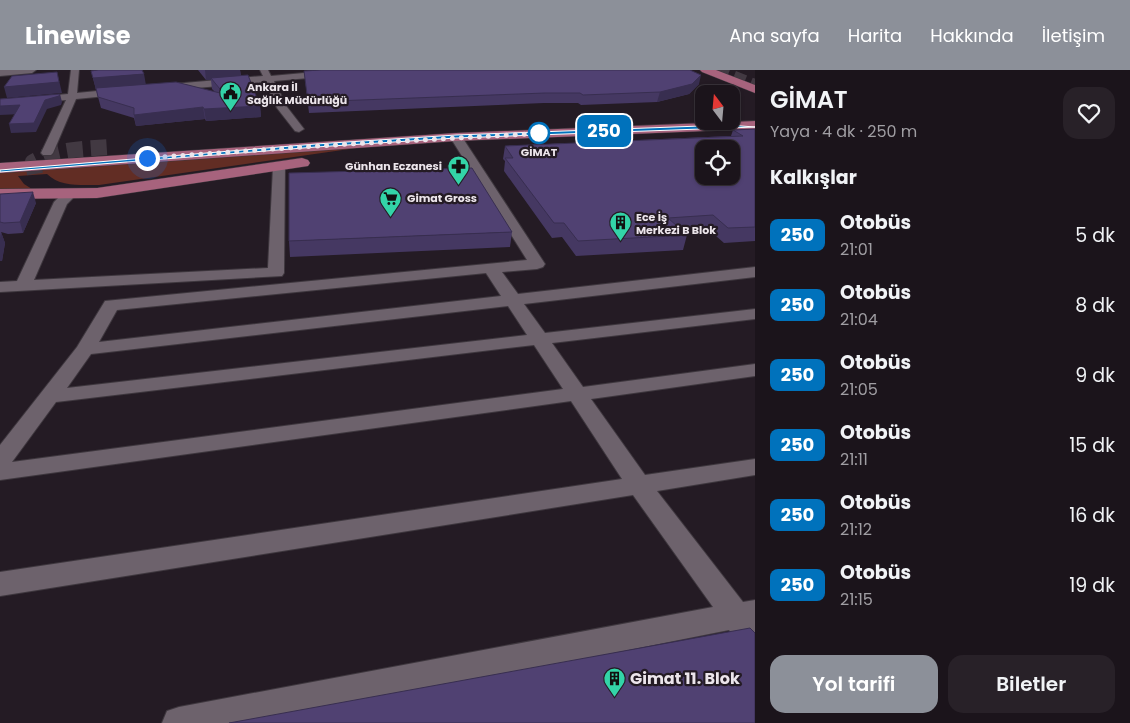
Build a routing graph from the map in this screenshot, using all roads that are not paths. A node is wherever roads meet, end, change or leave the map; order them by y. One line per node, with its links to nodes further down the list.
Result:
1 (32, 70): 5 (street)
2 (75, 70): 8 (street)
3 (367, 70): 6 (street)
4 (706, 70): 7 (main road)
5 (0, 73)
6 (267, 74): 8 (street); 14 (street)
7 (755, 89)
8 (72, 96): 9 (street); 21 (street)
9 (0, 103)
10 (695, 119): 17 (main road)
11 (755, 120): 12 (main road)
12 (740, 121)
13 (695, 123): 17 (main road)
14 (299, 129)
15 (366, 129): 17 (main road)
16 (314, 132): 18 (main road)
17 (457, 132): 23 (main road); 26 (main road); 27 (main road); 30 (street)
18 (285, 134)
19 (197, 140): 20 (main road)
20 (110, 147)
21 (46, 153): 22 (main road); 23 (main road)
22 (0, 154)
23 (78, 159): 25 (main road); 25 (main road)
24 (0, 160): 25 (main road)
25 (9, 166)
26 (279, 167): 29 (main road); 33 (street)
27 (35, 174)
28 (0, 194): 29 (main road)
29 (70, 194): 34 (street)
30 (532, 257): 31 (street); 33 (street)
31 (491, 268): 36 (street); 39 (street)
32 (755, 272): 36 (street)
33 (276, 274): 34 (street)
34 (23, 286): 35 (street)
35 (0, 287)
36 (512, 300): 38 (street); 39 (street)
37 (755, 314): 38 (street)
38 (541, 339): 41 (street); 42 (street)
39 (85, 349): 42 (street)
40 (755, 370): 41 (street)
41 (578, 394): 45 (street); 46 (street)
42 (49, 396): 43 (street)
43 (0, 461)
44 (755, 467): 46 (street)
45 (0, 472)
46 (640, 485): 47 (street); 48 (street)
47 (0, 584)
48 (746, 614): 49 (street); 50 (street)
49 (755, 641)
50 (179, 723)

